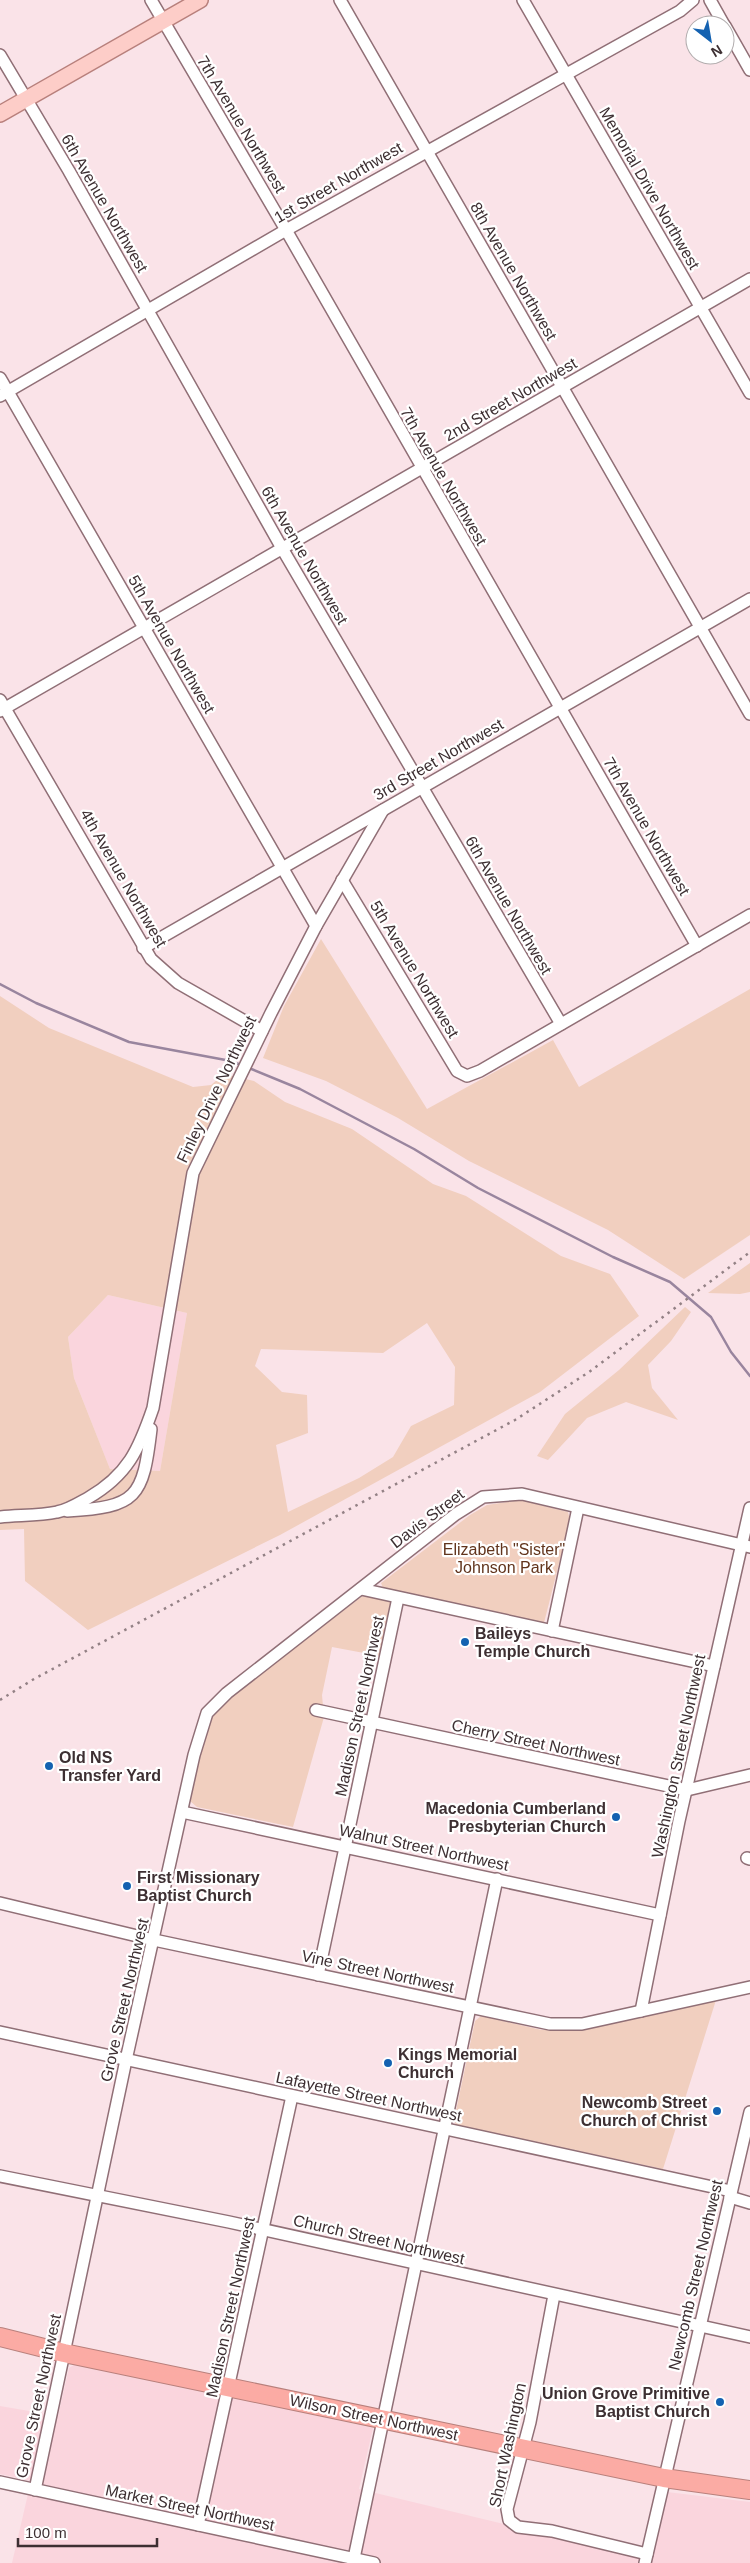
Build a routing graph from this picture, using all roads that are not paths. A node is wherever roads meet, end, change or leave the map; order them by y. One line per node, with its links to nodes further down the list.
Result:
1 (150, 0): 8 (street, 7th Avenue Northwest)
2 (200, 0): 8 (main road)
3 (340, 0): 15 (street, 8th Avenue Northwest)
4 (524, 0): 12 (street, Memorial Drive Northwest)
5 (693, 0): 12 (street, 1st Street Northwest)
6 (710, 0): 7 (street)
7 (719, 15)
8 (163, 21): 13 (main road); 16 (street, 7th Avenue Northwest)
9 (735, 44): 11 (street)
10 (0, 55): 13 (street, 6th Avenue Northwest)
11 (750, 70)
12 (565, 73): 15 (street, 1st Street Northwest); 18 (street, Memorial Drive Northwest)
13 (26, 99): 14 (main road); 19 (street, 6th Avenue Northwest)
14 (0, 114)
15 (425, 151): 16 (street, 1st Street Northwest); 21 (street, 8th Avenue Northwest)
16 (286, 230): 19 (street, 1st Street Northwest); 24 (street, 7th Avenue Northwest)
17 (750, 279): 18 (street, 2nd Street Northwest)
18 (700, 308): 21 (street, 2nd Street Northwest); 22 (street, Memorial Drive Northwest)
19 (148, 312): 23 (street, 1st Street Northwest); 25 (street, 6th Avenue Northwest)
20 (0, 378): 23 (street, 5th Avenue Northwest)
21 (562, 387): 24 (street, 2nd Street Northwest); 28 (street, 8th Avenue Northwest)
22 (750, 392)
23 (4, 394): 27 (street, 5th Avenue Northwest)
24 (420, 468): 25 (street, 2nd Street Northwest); 30 (street, 7th Avenue Northwest)
25 (283, 550): 27 (street, 2nd Street Northwest); 32 (street, 6th Avenue Northwest)
26 (750, 599): 28 (street, 3rd Street Northwest)
27 (143, 628): 29 (street, 2nd Street Northwest); 34 (street, 5th Avenue Northwest)
28 (700, 628): 30 (street, 3rd Street Northwest); 31 (street, 8th Avenue Northwest)
29 (2, 707): 39 (street, 4th Avenue Northwest)
30 (560, 708): 32 (street, 3rd Street Northwest); 38 (street, 7th Avenue Northwest)
31 (750, 714)
32 (421, 788): 33 (street, 3rd Street Northwest); 40 (street, 6th Avenue Northwest)
33 (382, 810): 34 (street, 3rd Street Northwest); 35 (street, Finley Drive Northwest)
34 (282, 868): 37 (street, 5th Avenue Northwest); 39 (street, 3rd Street Northwest)
35 (342, 880): 37 (street, Finley Drive Northwest); 40 (street, 5th Avenue Northwest)
36 (750, 915): 38 (street)
37 (316, 926): 41 (street, Finley Drive Northwest)
38 (697, 946): 40 (street)
39 (143, 948): 41 (street, 4th Avenue Northwest)
40 (562, 1024)
41 (262, 1031): 42 (street, Finley Drive Northwest)
42 (153, 1408): 45 (street, Finley Drive Northwest); 45 (street, Finley Drive Northwest)
43 (578, 1508): 47 (street, Davis Street); 48 (street, Davis Street); 50 (street)
44 (750, 1508): 47 (street, Washington Street Northwest)
45 (57, 1512): 46 (street, Finley Drive Northwest)
46 (0, 1517)
47 (746, 1546): 51 (street, Washington Street Northwest)
48 (362, 1588): 49 (street, Madison Street Northwest); 56 (street, Grove Street Northwest)
49 (398, 1598): 50 (street); 53 (street, Madison Street Northwest)
50 (552, 1630): 51 (street)
51 (714, 1666): 55 (street, Washington Street Northwest)
52 (316, 1710): 53 (street, Cherry Street Northwest)
53 (372, 1723): 55 (street, Cherry Street Northwest); 57 (street, Madison Street Northwest)
54 (750, 1775): 55 (street, Cherry Street Northwest)
55 (687, 1790): 60 (street, Washington Street Northwest)
56 (182, 1812): 57 (street, Walnut Street Northwest); 61 (street, Grove Street Northwest)
57 (346, 1847): 58 (street, Walnut Street Northwest); 62 (street, Madison Street Northwest)
58 (497, 1879): 60 (street, Walnut Street Northwest); 64 (street)
59 (0, 1903): 61 (street, Vine Street Northwest)
60 (660, 1915): 65 (street, Washington Street Northwest)
61 (154, 1940): 62 (street, Vine Street Northwest); 67 (street, Grove Street Northwest)
62 (318, 1975): 64 (street, Vine Street Northwest)
63 (750, 1987): 65 (street, Vine Street Northwest)
64 (470, 2007): 65 (street, Vine Street Northwest); 70 (street)
65 (642, 2011)
66 (0, 2032): 67 (street, Lafayette Street Northwest)
67 (126, 2060): 68 (street, Lafayette Street Northwest); 73 (street, Grove Street Northwest)
68 (292, 2096): 70 (street, Lafayette Street Northwest); 75 (street, Madison Street Northwest)
69 (750, 2112): 72 (street, Newcomb Street Northwest)
70 (446, 2128): 72 (street, Lafayette Street Northwest); 76 (street)
71 (0, 2176): 73 (street, Church Street Northwest)
72 (730, 2194): 74 (street, Lafayette Street Northwest); 78 (street, Newcomb Street Northwest)
73 (98, 2197): 75 (street, Church Street Northwest); 81 (street, Grove Street Northwest)
74 (750, 2202)
75 (264, 2230): 76 (street, Church Street Northwest); 82 (street, Madison Street Northwest)
76 (417, 2264): 77 (street, Church Street Northwest); 83 (street)
77 (554, 2295): 78 (street, Church Street Northwest); 84 (street, Short Washington)
78 (700, 2325): 80 (street, Church Street Northwest); 85 (street, Newcomb Street Northwest)
79 (0, 2337): 81 (highway, Wilson Street Northwest)
80 (750, 2337)
81 (64, 2353): 82 (highway, Wilson Street Northwest); 87 (street, Grove Street Northwest)
82 (229, 2387): 83 (highway, Wilson Street Northwest); 89 (street, Madison Street Northwest)
83 (382, 2420): 84 (highway, Wilson Street Northwest); 91 (street)
84 (524, 2449): 85 (highway, Wilson Street Northwest); 90 (street, Short Washington)
85 (664, 2478): 88 (highway, Wilson Street Northwest); 90 (street, Newcomb Street Northwest)
86 (0, 2482): 87 (street, Market Street Northwest)
87 (35, 2490): 89 (street, Market Street Northwest)
88 (750, 2490)
89 (198, 2525): 91 (street, Market Street Northwest)
90 (646, 2558)
91 (353, 2561): 92 (street, Market Street Northwest)
92 (374, 2563)

